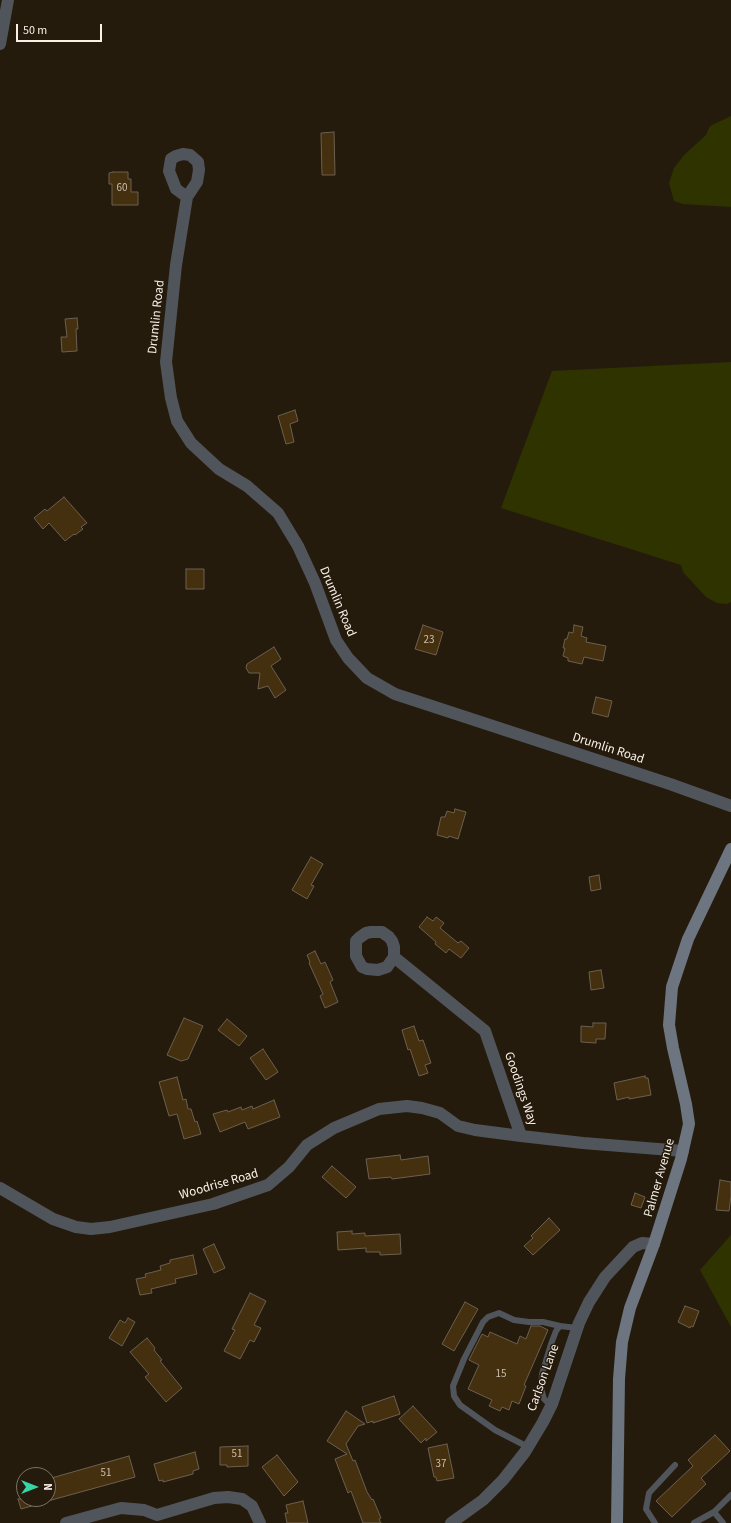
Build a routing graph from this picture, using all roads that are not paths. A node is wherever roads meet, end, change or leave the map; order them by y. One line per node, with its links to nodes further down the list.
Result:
1 (8, 0): 2 (street)
2 (0, 44)
3 (187, 197): 4 (street, Drumlin Road)
4 (731, 806)
5 (731, 851): 8 (main road, Palmer Avenue)
6 (394, 957): 7 (street, Goodings Way)
7 (521, 1136): 8 (street, Goodings Way); 9 (street, Woodrise Road)
8 (683, 1151): 10 (main road, Palmer Avenue)
9 (0, 1188)
10 (654, 1244): 12 (street, Carlson Lane); 19 (main road, Palmer Avenue)
11 (560, 1326): 12 (lane); 13 (lane); 14 (lane)
12 (577, 1328): 13 (street, Carlson Lane)
13 (551, 1406): 14 (street, Carlson Lane)
14 (528, 1447): 22 (street, Carlson Lane)
15 (675, 1465): 23 (lane)
16 (731, 1495): 17 (lane)
17 (714, 1512): 24 (lane); 25 (lane)
18 (156, 1519): 20 (street); 21 (street)
19 (618, 1521)
20 (66, 1523)
21 (260, 1523)
22 (451, 1523)
23 (656, 1523)
24 (694, 1523)
25 (723, 1523)

